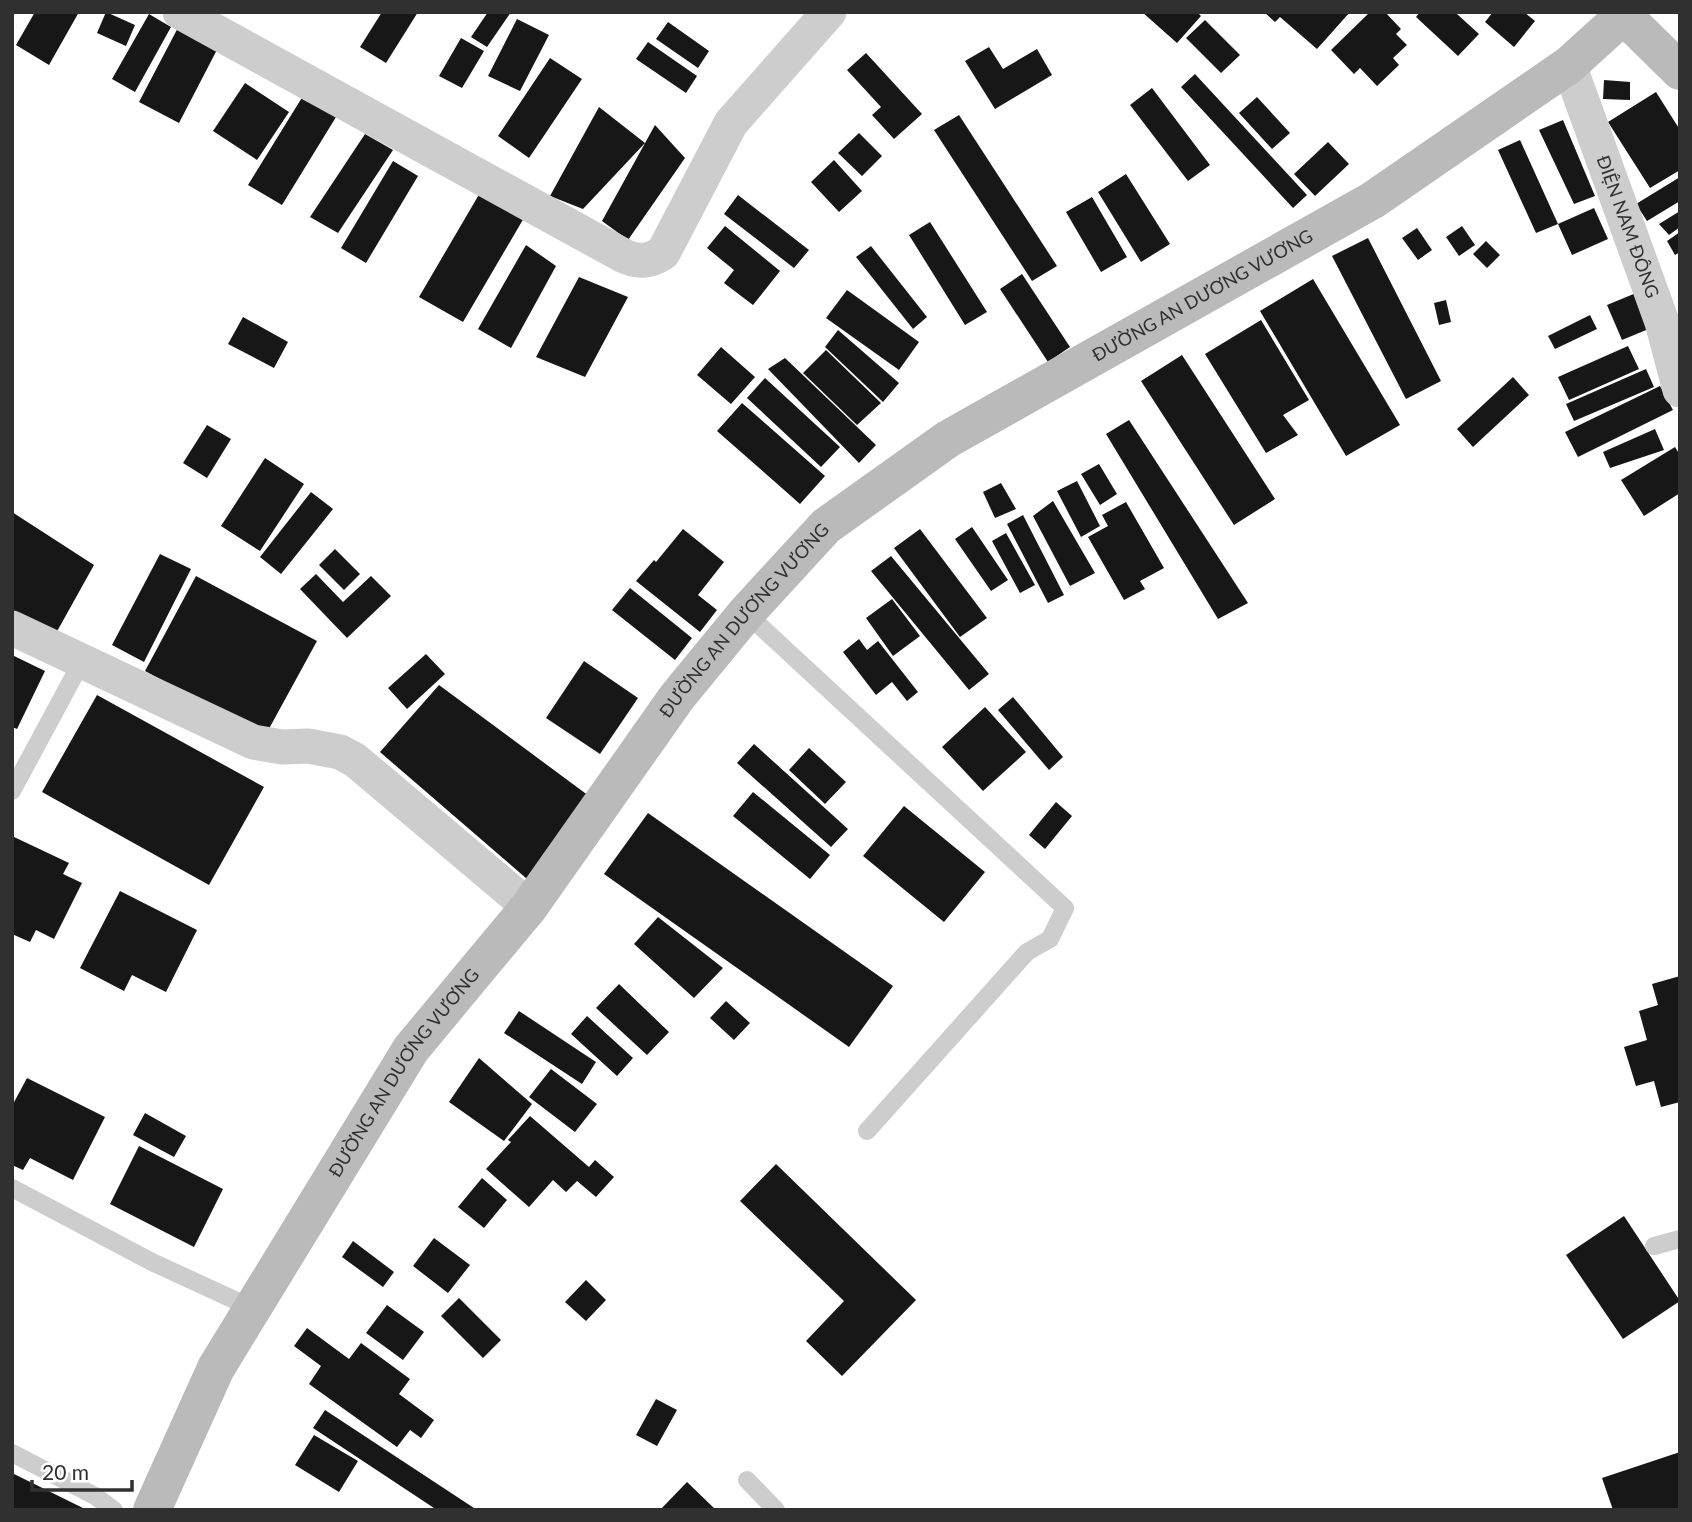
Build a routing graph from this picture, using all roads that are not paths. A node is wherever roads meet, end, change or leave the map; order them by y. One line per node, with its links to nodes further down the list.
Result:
1 (828, 12): 2 (street)
2 (183, 13)
3 (1622, 14): 4 (main road, ĐƯỜNG AN DƯƠNG VƯƠNG); 5 (main road)
4 (1569, 65): 6 (street, ĐIỆN NAM ĐÔNG); 7 (main road, ĐƯỜNG AN DƯƠNG VƯƠNG)
5 (1680, 71)
6 (1680, 390)
7 (746, 613): 11 (main road, ĐƯỜNG AN DƯƠNG VƯƠNG); 12 (lane)
8 (12, 628): 9 (street)
9 (82, 662): 10 (lane); 11 (street)
10 (12, 791)
11 (529, 907): 16 (main road, ĐƯỜNG AN DƯƠNG VƯƠNG)
12 (867, 1131)
13 (12, 1188): 16 (lane)
14 (1680, 1239): 15 (lane)
15 (1654, 1246)
16 (253, 1308): 20 (main road, ĐƯỜNG AN DƯƠNG VƯƠNG)
17 (12, 1453): 19 (lane)
18 (747, 1480): 21 (lane)
19 (114, 1510)
20 (152, 1510)
21 (776, 1510)

